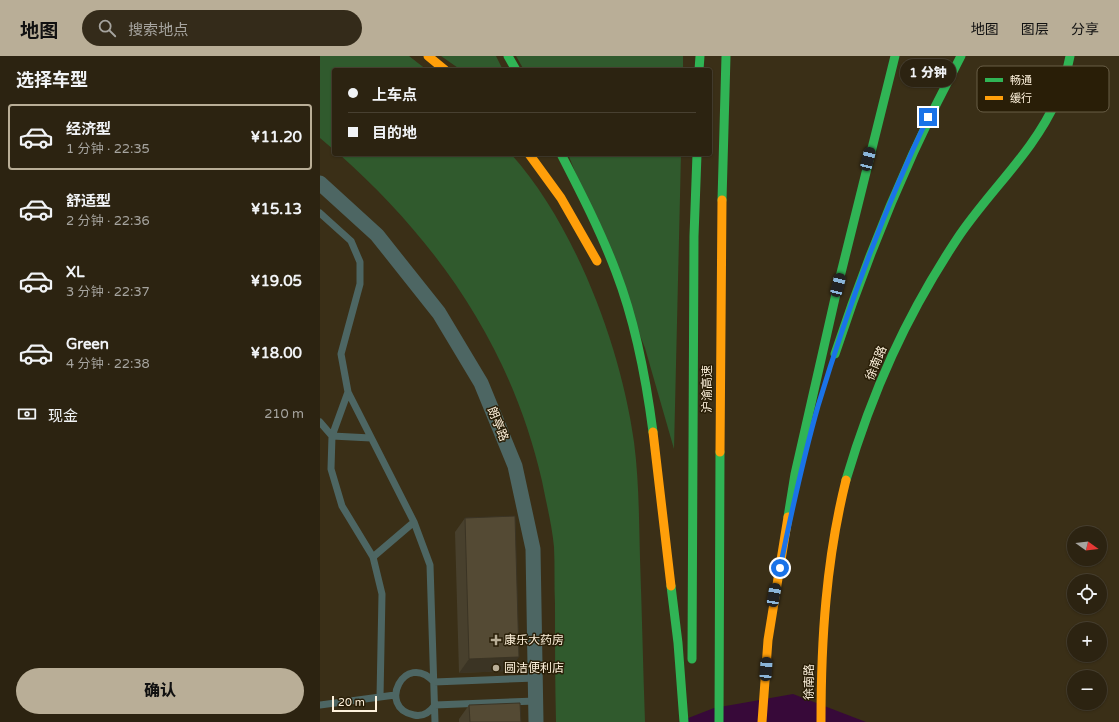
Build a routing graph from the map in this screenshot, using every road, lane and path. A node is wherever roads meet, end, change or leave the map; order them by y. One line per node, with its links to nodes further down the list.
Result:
1 (428, 56): 9 (main road)
2 (508, 56): 10 (main road)
3 (700, 56): 11 (main road)
4 (726, 56): 35 (main road, 沪渝高速)
5 (895, 56): 29 (main road)
6 (961, 56): 20 (main road)
7 (1070, 56): 8 (main road, 徐南路)
8 (1067, 66)
9 (443, 68)
10 (515, 68)
11 (699, 68)
12 (1050, 112): 45 (main road, 徐南路)
13 (530, 156): 18 (main road)
14 (562, 156): 23 (main road)
15 (697, 156): 30 (main road, 沪渝高速)
16 (320, 183): 31 (street, 朗亭路)
17 (320, 213): 22 (lane)
18 (601, 268)
19 (616, 302): 23 (main road)
20 (832, 362)
21 (825, 384): 29 (main road)
22 (348, 392): 25 (lane); 26 (lane)
23 (649, 402): 39 (main road)
24 (320, 422): 25 (lane)
25 (332, 436): 26 (lane); 28 (lane)
26 (371, 438): 27 (lane)
27 (414, 522): 28 (lane); 32 (lane)
28 (373, 557): 34 (lane)
29 (774, 595): 44 (main road)
30 (692, 670)
31 (536, 678): 32 (lane); 36 (street, 朗亭路)
32 (434, 682): 33 (lane); 38 (lane)
33 (396, 695): 34 (lane); 38 (lane)
34 (380, 697): 37 (lane)
35 (721, 698): 42 (main road); 43 (main road)
36 (536, 701): 38 (lane); 41 (street, 朗亭路)
37 (320, 705)
38 (435, 705): 40 (lane)
39 (688, 720)
40 (435, 722)
41 (536, 722)
42 (719, 722)
43 (724, 722)
44 (762, 722)
45 (821, 722)

